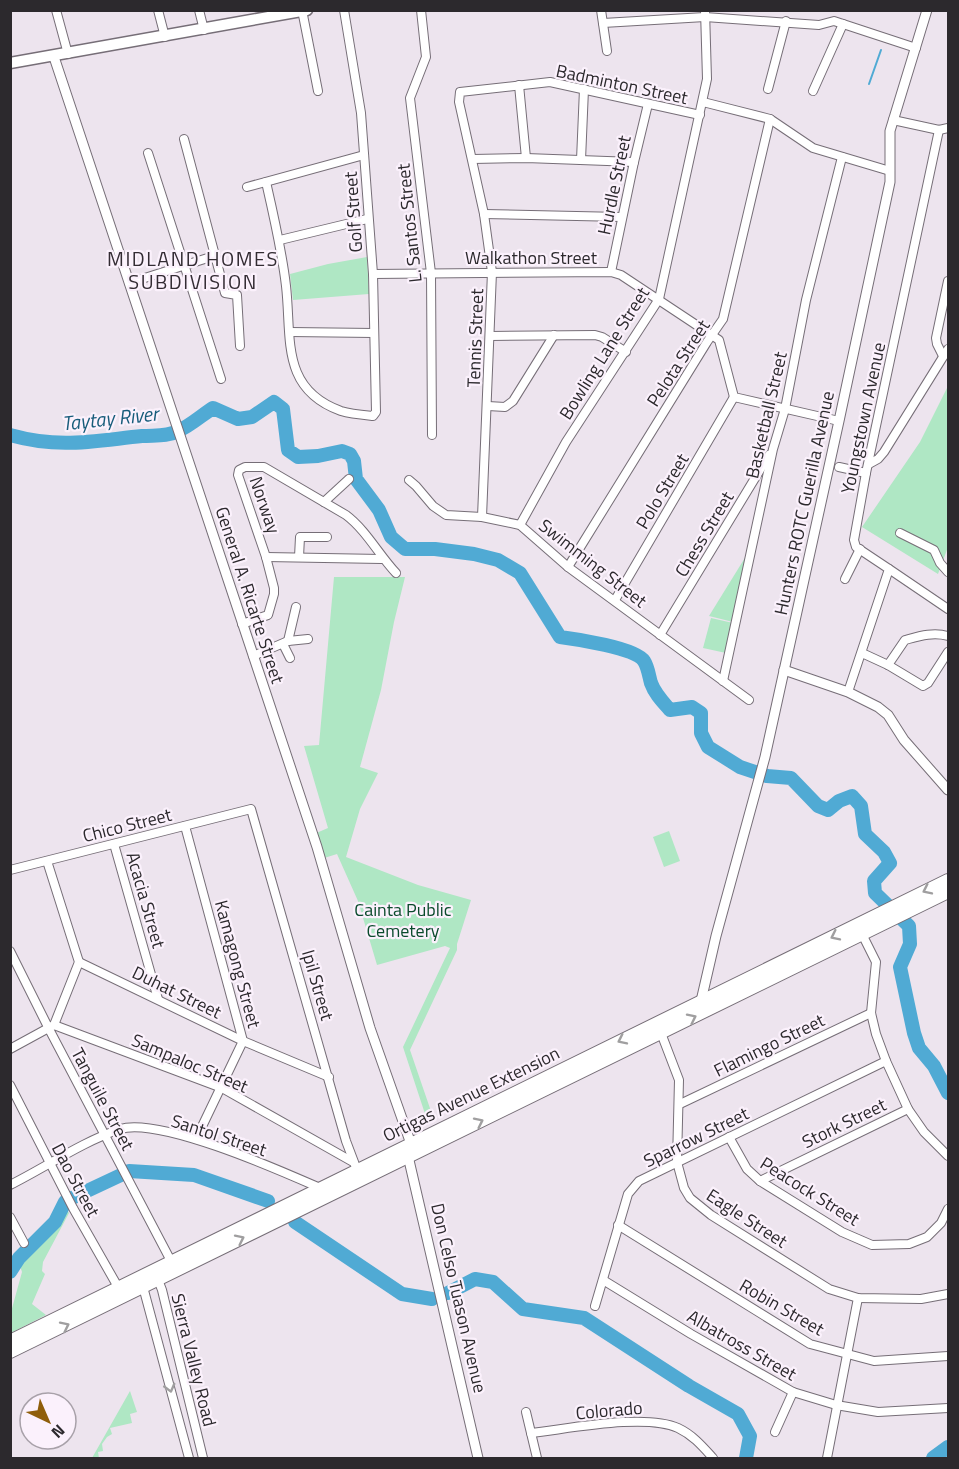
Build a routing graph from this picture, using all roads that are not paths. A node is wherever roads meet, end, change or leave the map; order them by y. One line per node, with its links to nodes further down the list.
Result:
1 (56, 10): 18 (street)
2 (158, 10): 15 (street)
3 (199, 10): 14 (street)
4 (344, 10): 35 (street, Golf Street)
5 (421, 10): 52 (street, L. Santos Street)
6 (601, 10): 12 (street)
7 (927, 10): 16 (street, Hunters ROTC Guerilla Avenue)
8 (304, 11): 10 (main road); 24 (street)
9 (705, 14): 11 (street); 12 (street); 28 (street, Bowling Lane Street)
10 (250, 16): 14 (main road)
11 (786, 21): 13 (street); 23 (street)
12 (603, 23): 17 (street)
13 (843, 24): 16 (street); 25 (street)
14 (204, 30): 15 (main road)
15 (165, 37): 18 (main road)
16 (916, 48): 30 (street, Hunters ROTC Guerilla Avenue)
17 (607, 51)
18 (68, 54): 19 (main road)
19 (54, 57): 20 (main road); 55 (street, General A. Ricarte Street)
20 (10, 63)
21 (519, 85): 22 (street, Badminton Street); 26 (street, Badminton Street); 37 (street)
22 (584, 89): 27 (street, Badminton Street); 39 (street)
23 (768, 90)
24 (318, 91)
25 (813, 91)
26 (460, 92): 38 (street, Tennis Street)
27 (648, 104): 28 (street, Badminton Street); 40 (street, Hurdle Street)
28 (701, 108): 29 (street, Badminton Street); 56 (street, Bowling Lane Street)
29 (770, 119): 36 (street, Badminton Street); 60 (street, Pelota Street)
30 (893, 120): 32 (street); 41 (street, Hunters ROTC Guerilla Avenue)
31 (948, 128): 32 (street)
32 (939, 130): 71 (street, Youngstown Avenue)
33 (184, 139): 48 (street)
34 (148, 153): 49 (street)
35 (364, 155): 42 (street); 46 (street, Golf Street)
36 (842, 157): 41 (street, Badminton Street); 68 (street, Basketball Street)
37 (526, 158): 38 (street); 39 (street)
38 (473, 159): 44 (street, Tennis Street)
39 (581, 160): 40 (street)
40 (634, 162): 45 (street, Hurdle Street)
41 (890, 171): 69 (street, Hunters ROTC Guerilla Avenue)
42 (266, 182): 43 (street); 47 (street)
43 (247, 187)
44 (484, 214): 45 (street); 50 (street, Tennis Street)
45 (622, 217): 51 (street, Hurdle Street)
46 (368, 219): 47 (street); 53 (street, Golf Street)
47 (280, 240): 57 (street)
48 (214, 256): 49 (street); 62 (street)
49 (185, 266): 55 (street); 65 (street)
50 (492, 272): 51 (street, Walkathon Street); 52 (street, Walkathon Street); 61 (street, Tennis Street)
51 (611, 272): 56 (street, Walkathon Street)
52 (431, 273): 53 (street, Walkathon Street); 70 (street, L. Santos Street)
53 (373, 274): 58 (street, Golf Street)
54 (948, 281): 63 (street)
55 (129, 283): 95 (street, General A. Ricarte Street)
56 (659, 299): 60 (street, Walkathon Street); 64 (street, Bowling Lane Street)
57 (290, 332): 58 (street); 58 (street, Golf Street)
58 (374, 333)
59 (554, 335): 61 (street); 64 (street); 67 (street)
60 (712, 335): 66 (street, Walkathon Street); 87 (street, Pelota Street)
61 (490, 336): 67 (street, Tennis Street)
62 (240, 346)
63 (947, 351): 73 (street)
64 (626, 352): 80 (street, Bowling Lane Street)
65 (221, 379)
66 (734, 397): 68 (street); 92 (street, Polo Street)
67 (488, 406): 79 (street, Tennis Street)
68 (784, 409): 69 (street); 72 (street, Basketball Street)
69 (839, 421): 105 (street, Hunters ROTC Guerilla Avenue)
70 (432, 435)
71 (872, 448): 73 (street); 75 (street, Youngstown Avenue)
72 (773, 449): 96 (street, Chess Street); 106 (street, Basketball Street)
73 (884, 452): 75 (street)
74 (838, 467): 75 (street)
75 (867, 469): 83 (street, Youngstown Avenue)
76 (349, 478): 78 (street)
77 (409, 480): 79 (street, Swimming Street)
78 (324, 502): 84 (street, Norway); 86 (street)
79 (482, 516): 80 (street, Swimming Street)
80 (520, 525): 87 (street, Swimming Street)
81 (900, 533): 89 (street)
82 (327, 537): 85 (street)
83 (860, 549): 88 (street); 91 (street)
84 (266, 557): 85 (street); 95 (street, Norway)
85 (299, 557): 86 (street)
86 (382, 559): 90 (street)
87 (568, 567): 92 (street, Swimming Street)
88 (889, 569): 94 (street); 101 (street)
89 (948, 572)
90 (396, 573)
91 (845, 579)
92 (615, 600): 96 (street, Swimming Street)
93 (296, 606): 99 (street)
94 (948, 609)
95 (242, 624): 102 (street, General A. Ricarte Street)
96 (660, 635): 106 (street, Swimming Street)
97 (948, 636): 104 (street)
98 (308, 639): 99 (street)
99 (285, 643): 102 (street); 103 (street)
100 (948, 652): 104 (street)
101 (862, 653): 104 (street); 107 (street)
102 (253, 656): 137 (street, General A. Ricarte Street)
103 (290, 658)
104 (888, 665)
105 (784, 670): 107 (street); 122 (street, Hunters ROTC Guerilla Avenue)
106 (723, 681): 108 (street, Swimming Street)
107 (848, 692): 109 (street)
108 (749, 700)
109 (948, 790)
110 (251, 809): 111 (street, Chico Street); 129 (street, Ipil Street)
111 (185, 826): 112 (street, Chico Street); 126 (street, Kamagong Street)
112 (114, 844): 113 (street, Chico Street); 121 (street, Acacia Street)
113 (47, 861): 114 (street, Chico Street); 120 (street)
114 (10, 870)
115 (948, 879): 117 (main road, Ortigas Avenue Extension, one-way to 117)
116 (948, 892): 117 (main road, Ortigas Avenue Extension)
117 (908, 906): 118 (main road, Ortigas Avenue Extension)
118 (860, 930): 122 (main road, Ortigas Avenue Extension, one-way to 122); 123 (street); 125 (main road, Ortigas Avenue Extension, one-way to 118)
119 (10, 951): 124 (street, Tanguile Street)
120 (79, 962): 121 (street, Duhat Street); 124 (street)
121 (158, 999): 126 (street, Duhat Street)
122 (701, 1001): 137 (main road, Ortigas Avenue Extension, one-way to 137)
123 (871, 1013): 128 (street); 132 (street, Flamingo Street)
124 (51, 1027): 127 (street); 131 (street, Sampaloc Street); 134 (street, Tanguile Street)
125 (662, 1033): 132 (street, Eagle Street); 137 (main road, Ortigas Avenue Extension, one-way to 125)
126 (243, 1041): 129 (street, Duhat Street); 131 (street, Kamagong Street)
127 (10, 1049)
128 (886, 1061): 133 (street); 135 (street, Sparrow Street)
129 (329, 1077): 141 (street, Ipil Street)
130 (10, 1085): 140 (street, Dao Street)
131 (222, 1089): 136 (street, Kamagong Street); 141 (street, Sampaloc Street)
132 (680, 1104): 139 (street, Eagle Street)
133 (908, 1108): 138 (street); 142 (street, Stork Street)
134 (105, 1136): 136 (street, Santol Street); 140 (street, Santol Street); 149 (street, Tanguile Street)
135 (729, 1137): 139 (street, Sparrow Street); 142 (street, Peacock Street)
136 (196, 1139): 144 (street, Santol Street)
137 (410, 1150): 141 (main road, Ortigas Avenue Extension); 150 (main road, Ortigas Avenue Extension, one-way to 137); 173 (street, Don Celso Tuason Avenue)
138 (948, 1156)
139 (677, 1162): 147 (street, Sparrow Street); 155 (street, Eagle Street)
140 (50, 1165): 143 (street, Santol Street); 153 (street, Dao Street)
141 (355, 1166): 144 (main road, Ortigas Avenue Extension)
142 (760, 1181): 145 (street, Peacock Street)
143 (10, 1185)
144 (320, 1188): 149 (main road, Ortigas Avenue Extension)
145 (948, 1209)
146 (10, 1217): 148 (street)
147 (618, 1226): 151 (street, Sparrow Street); 161 (street, Robin Street)
148 (24, 1243)
149 (171, 1261): 150 (main road, Ortigas Avenue Extension)
150 (156, 1274): 152 (main road, Ortigas Avenue Extension); 157 (street, Sierra Valley Road)
151 (603, 1280): 156 (street, Sparrow Street); 163 (street, Albatross Street)
152 (141, 1282): 153 (main road, Ortigas Avenue Extension); 158 (street, Sierra Valley Road); 160 (main road, Ortigas Avenue Extension, one-way to 152)
153 (118, 1287): 159 (main road, Ortigas Avenue Extension)
154 (948, 1294): 155 (street, Eagle Street)
155 (858, 1298): 161 (street)
156 (595, 1306)
157 (166, 1307): 158 (street); 167 (street, Sierra Valley Road)
158 (150, 1312): 168 (street, Sierra Valley Road, one-way to 168)
159 (10, 1341)
160 (10, 1352)
161 (846, 1354): 162 (street, Robin Street); 164 (street)
162 (948, 1356)
163 (793, 1392): 164 (street, Albatross Street); 169 (street)
164 (836, 1405): 165 (street, Albatross Street); 176 (street)
165 (948, 1408)
166 (526, 1412): 170 (street)
167 (195, 1424): 168 (street); 172 (street, Sierra Valley Road)
168 (181, 1427): 171 (street, Sierra Valley Road)
169 (775, 1432)
170 (531, 1433): 174 (street); 175 (street, Colorado)
171 (189, 1458)
172 (203, 1458)
173 (478, 1458)
174 (537, 1458)
175 (713, 1458)
176 (826, 1458)

